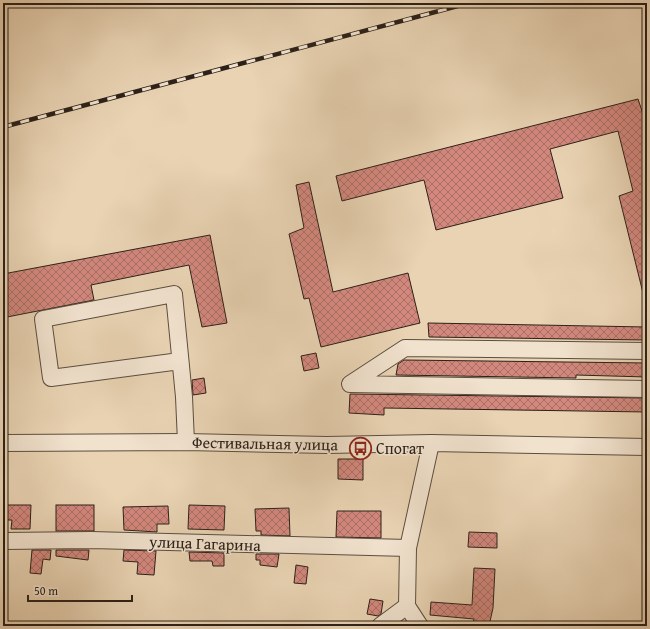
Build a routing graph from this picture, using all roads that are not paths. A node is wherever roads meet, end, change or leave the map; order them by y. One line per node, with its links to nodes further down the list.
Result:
1 (647, 351): 3 (street)
2 (180, 361): 2 (street); 4 (street)
3 (647, 389)
4 (186, 442): 5 (street, Фестивальная улица); 6 (street, Фестивальная улица)
5 (3, 443)
6 (431, 443): 7 (street, Фестивальная улица); 9 (street)
7 (647, 447)
8 (3, 541): 9 (street, улица Гагарина)
9 (408, 548): 10 (street)
10 (407, 606): 11 (street); 12 (street)
11 (380, 626)
12 (420, 626)

